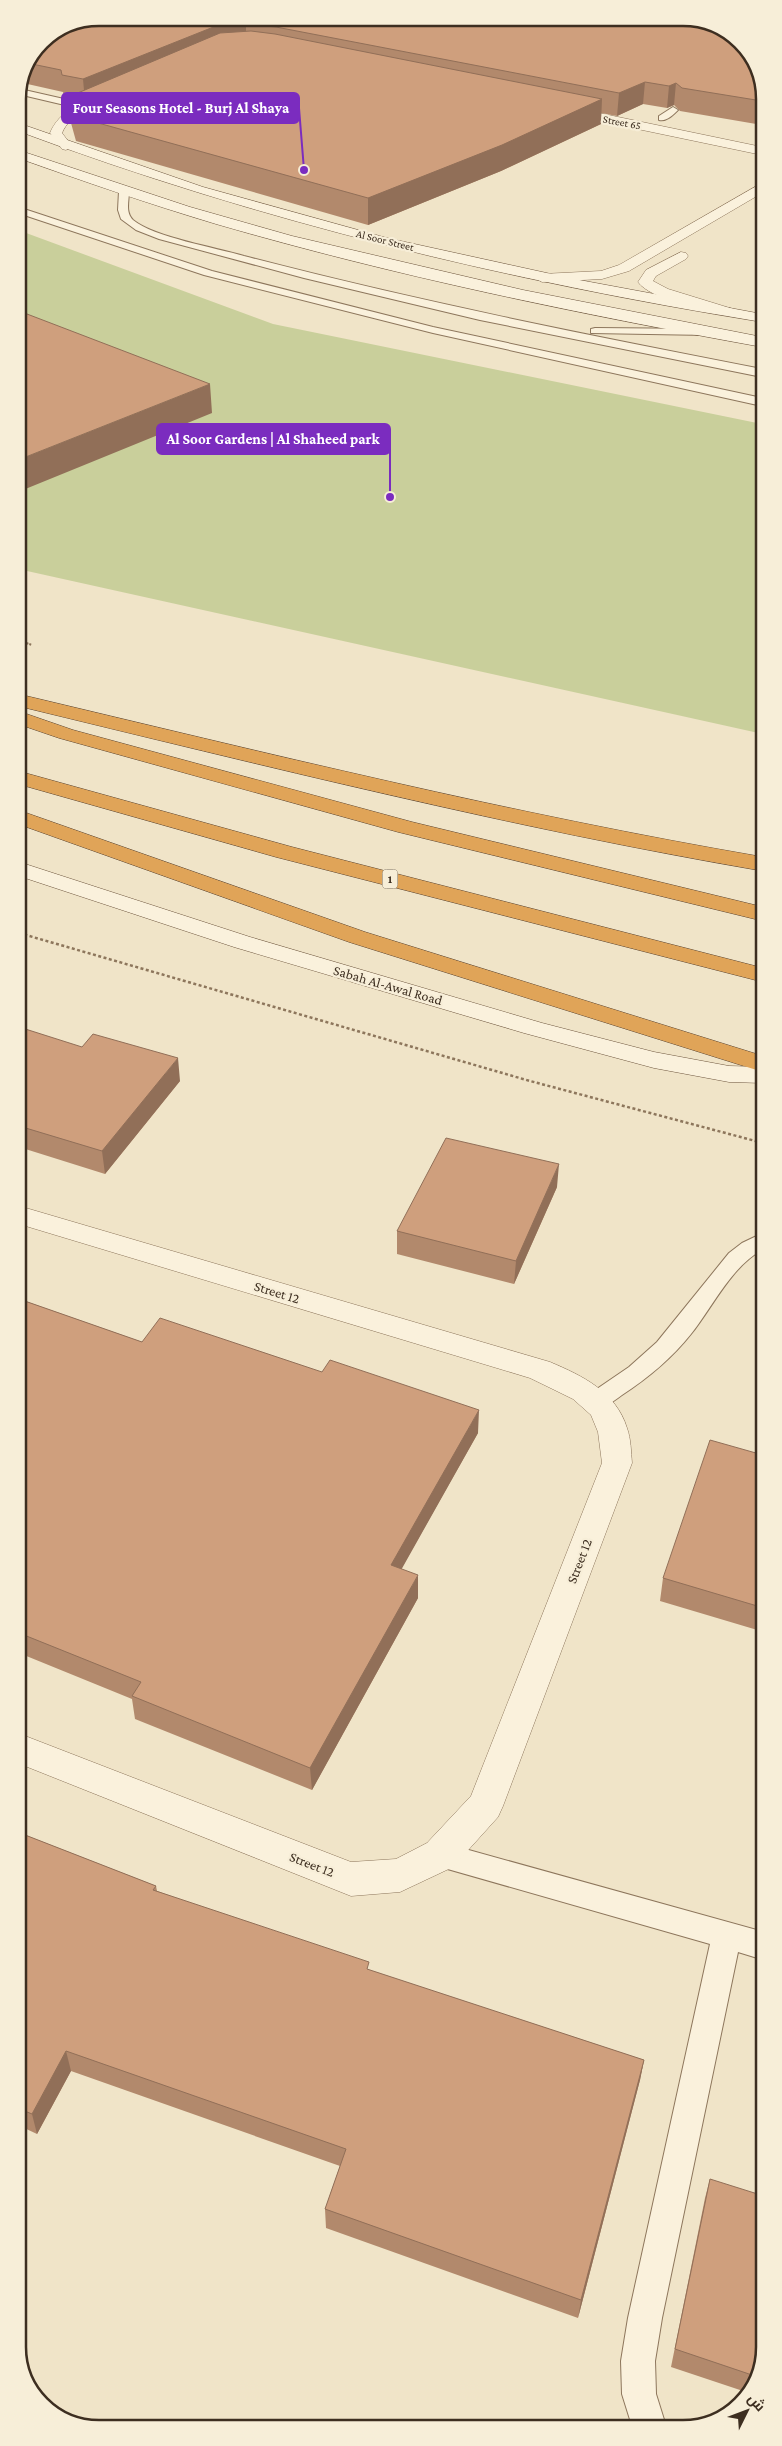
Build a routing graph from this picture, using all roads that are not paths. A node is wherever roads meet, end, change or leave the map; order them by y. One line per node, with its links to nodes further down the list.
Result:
1 (27, 94): 4 (lane)
2 (112, 96): 4 (street)
3 (564, 100): 7 (street, Street 65)
4 (86, 106): 10 (street)
5 (550, 107): 11 (street, Street 65)
6 (673, 110): 7 (lane)
7 (662, 118): 9 (street, Street 65)
8 (26, 130): 10 (street, Al Soor Street)
9 (756, 138)
10 (66, 146): 17 (street, Al Soor Street)
11 (756, 150)
12 (26, 157): 13 (street, Al Soor Street)
13 (124, 191): 20 (lane); 21 (street, Al Soor Street)
14 (756, 191): 17 (street)
15 (26, 213): 24 (lane)
16 (694, 248): 18 (street)
17 (542, 278): 18 (street, Al Soor Street)
18 (734, 314): 19 (street, Al Soor Street)
19 (756, 317)
20 (550, 332): 21 (lane); 23 (lane)
21 (708, 332): 22 (street, Al Soor Street)
22 (756, 341)
23 (756, 372)
24 (756, 401)
25 (26, 702): 29 (highway)
26 (26, 720): 31 (highway)
27 (26, 779): 32 (highway, 1)
28 (26, 819): 33 (highway)
29 (756, 863)
30 (26, 873): 34 (street, Sabah Al-Awal Road)
31 (756, 912)
32 (756, 973)
33 (756, 1062)
34 (756, 1075)
35 (26, 1217): 37 (street, Street 12)
36 (756, 1244): 37 (lane)
37 (596, 1401): 39 (street, Street 12)
38 (26, 1751): 39 (street, Street 12)
39 (440, 1855): 40 (lane)
40 (727, 1936): 41 (lane); 42 (lane)
41 (756, 1944)
42 (647, 2420)

